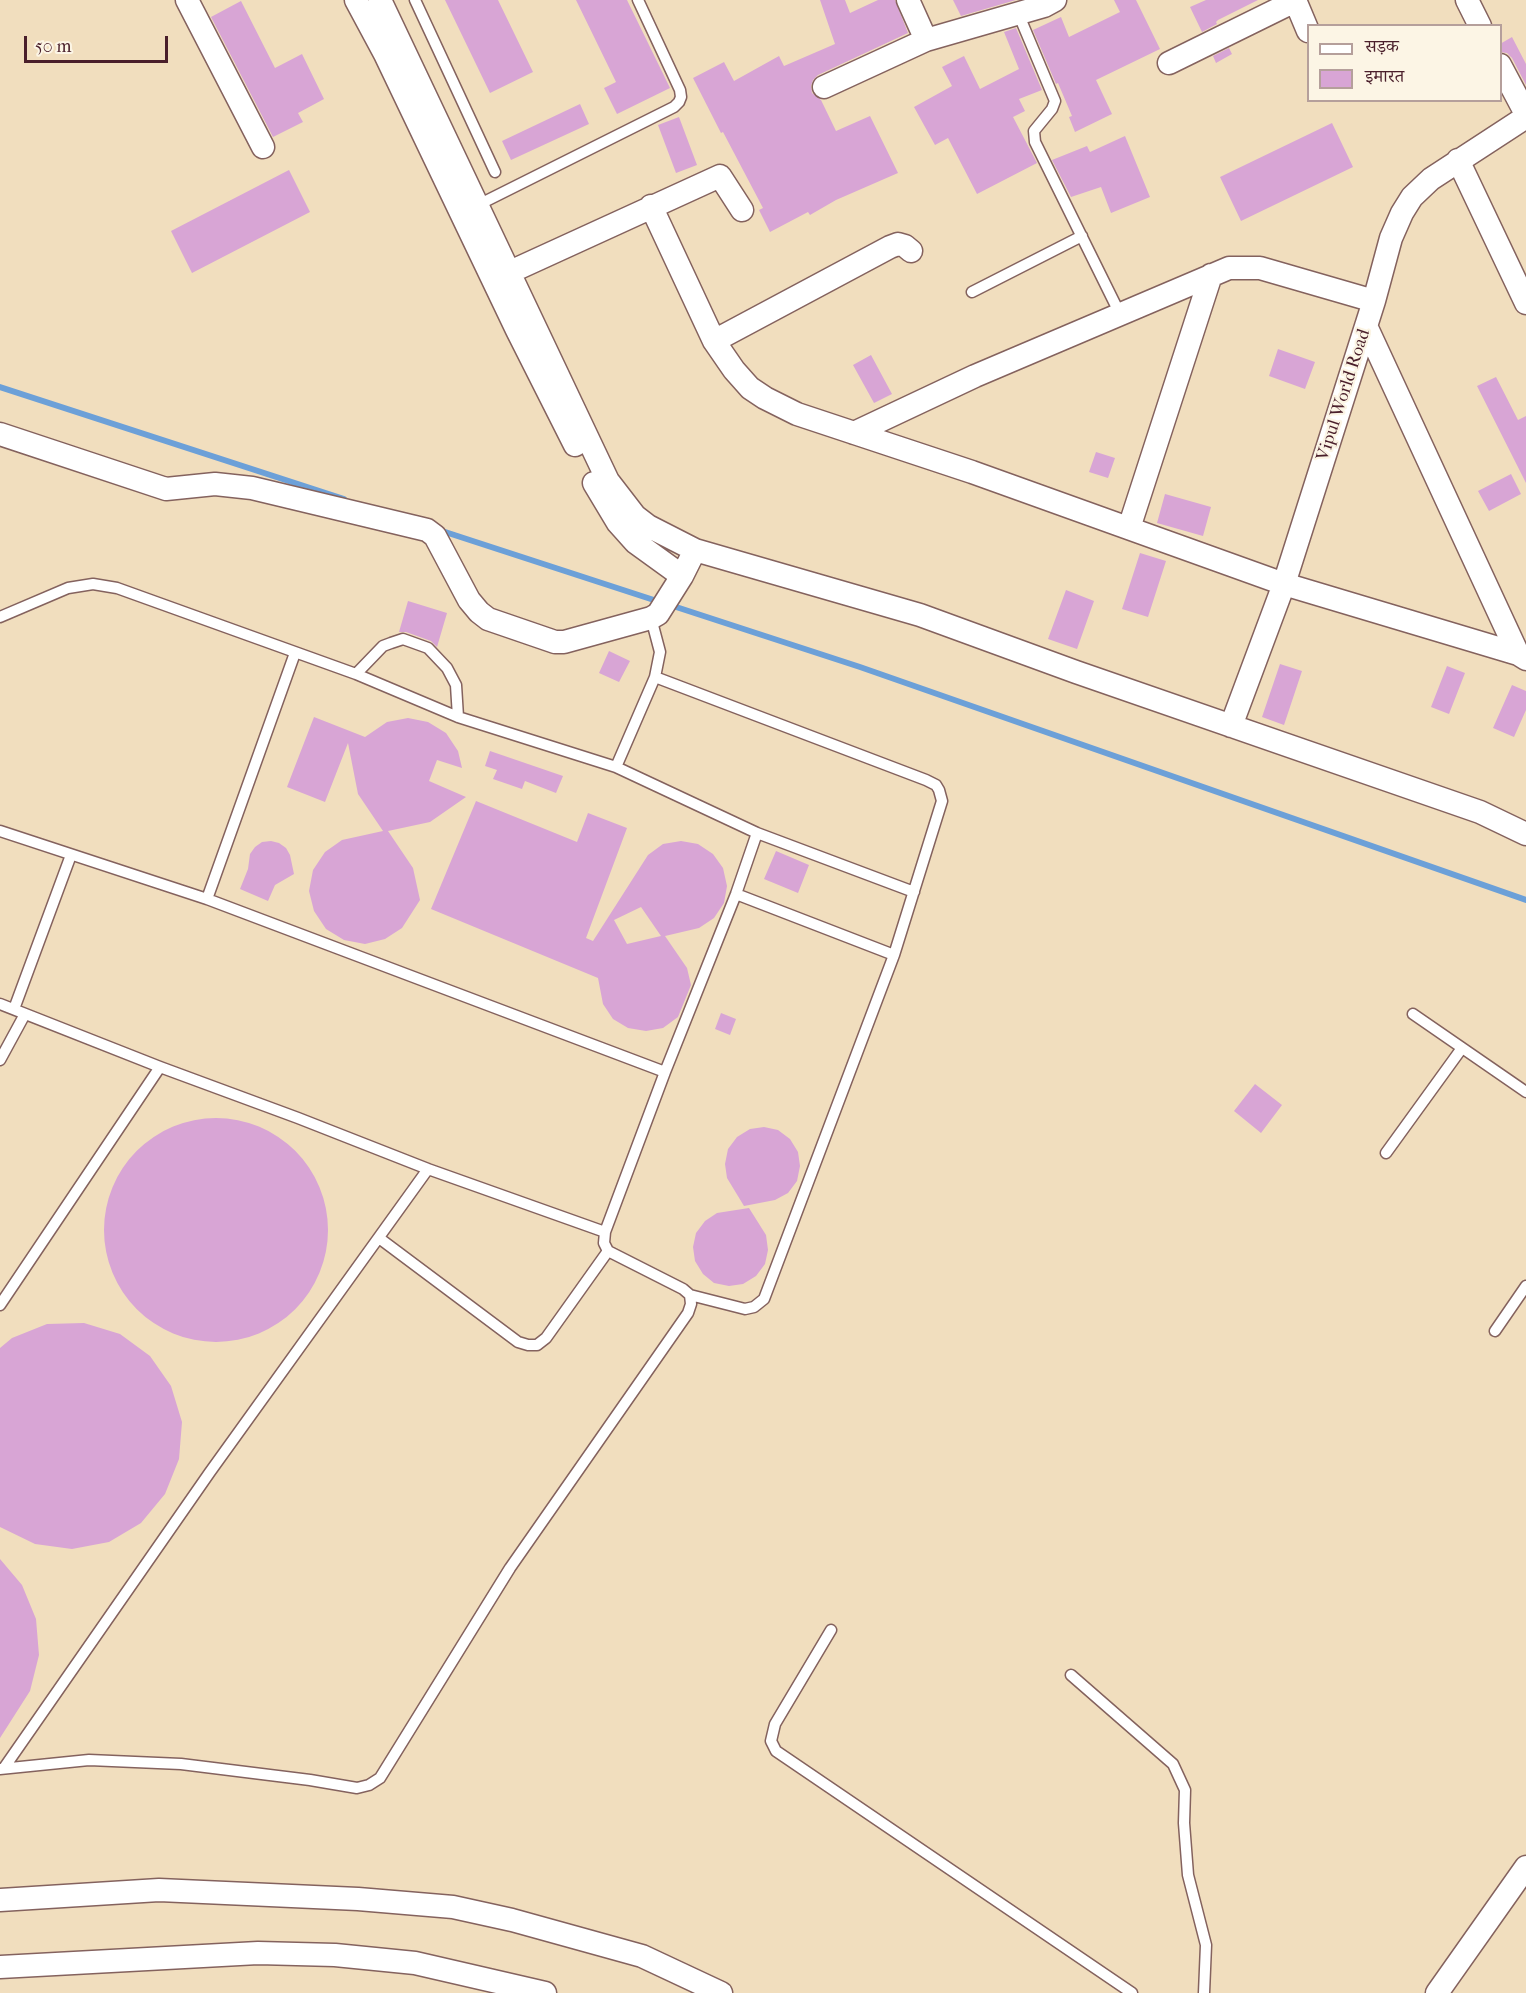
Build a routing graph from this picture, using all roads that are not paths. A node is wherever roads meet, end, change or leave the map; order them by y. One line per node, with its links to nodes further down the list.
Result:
1 (187, 0): 18 (street)
2 (356, 0): 39 (street)
3 (380, 0): 21 (street)
4 (415, 0): 20 (lane)
5 (638, 0): 21 (lane)
6 (908, 0): 13 (street)
7 (1055, 0): 10 (street)
8 (1467, 0): 11 (street)
9 (1295, 1): 12 (street); 14 (street)
10 (1018, 13): 13 (street); 24 (lane)
11 (1479, 24)
12 (1307, 29)
13 (926, 40): 16 (street)
14 (1169, 63)
15 (1502, 69): 17 (street)
16 (824, 87)
17 (1526, 116): 19 (street, Vipul World Road)
18 (263, 147)
19 (1458, 160): 29 (street, Vipul World Road); 30 (street)
20 (495, 172)
21 (478, 205): 26 (street)
22 (651, 206): 23 (street); 26 (street); 33 (street)
23 (742, 210)
24 (1082, 236): 28 (lane); 31 (lane)
25 (911, 251): 33 (street)
26 (510, 272): 37 (street)
27 (1210, 275): 29 (street); 31 (street); 36 (street)
28 (972, 292)
29 (1374, 302): 32 (street, Vipul World Road)
30 (1526, 303)
31 (1120, 314): 34 (street)
32 (1366, 326): 38 (street, Vipul World Road); 42 (street)
33 (714, 341): 34 (street)
34 (854, 433): 36 (street)
35 (0, 434): 39 (street)
36 (1129, 528): 38 (street)
37 (695, 550): 39 (street); 46 (street)
38 (1284, 584): 42 (street); 46 (street, Vipul World Road)
39 (667, 599): 44 (lane)
40 (0, 617): 41 (lane)
41 (295, 653): 43 (lane); 54 (lane)
42 (1522, 656)
43 (356, 674): 45 (lane); 45 (lane)
44 (655, 677): 47 (lane); 52 (lane)
45 (458, 717): 47 (lane)
46 (1232, 726): 50 (street)
47 (616, 767): 49 (lane)
48 (0, 831): 51 (lane)
49 (757, 833): 52 (lane); 53 (lane)
50 (1526, 834)
51 (72, 855): 54 (lane); 57 (lane)
52 (914, 892): 55 (lane)
53 (736, 894): 55 (lane); 63 (lane)
54 (207, 899): 63 (lane)
55 (894, 955): 71 (lane)
56 (0, 1004): 57 (lane)
57 (14, 1009): 58 (lane)
58 (26, 1014): 61 (lane); 62 (lane)
59 (1413, 1014): 60 (lane)
60 (1462, 1048): 64 (lane); 65 (lane)
61 (0, 1060)
62 (160, 1067): 66 (lane); 72 (lane)
63 (665, 1072): 67 (lane)
64 (1526, 1092)
65 (1386, 1153)
66 (428, 1169): 67 (lane); 68 (lane)
67 (605, 1232): 69 (lane)
68 (379, 1238): 69 (lane); 76 (lane)
69 (608, 1251): 71 (lane)
70 (1526, 1286): 73 (lane)
71 (690, 1295): 76 (lane)
72 (0, 1305)
73 (1495, 1331)
74 (831, 1630): 82 (lane)
75 (1071, 1675): 83 (lane)
76 (2, 1768)
77 (1526, 1867): 84 (street)
78 (0, 1900): 81 (street)
79 (0, 1967): 80 (street)
80 (545, 1993)
81 (721, 1993)
82 (1132, 1993)
83 (1204, 1993)
84 (1437, 1993)

